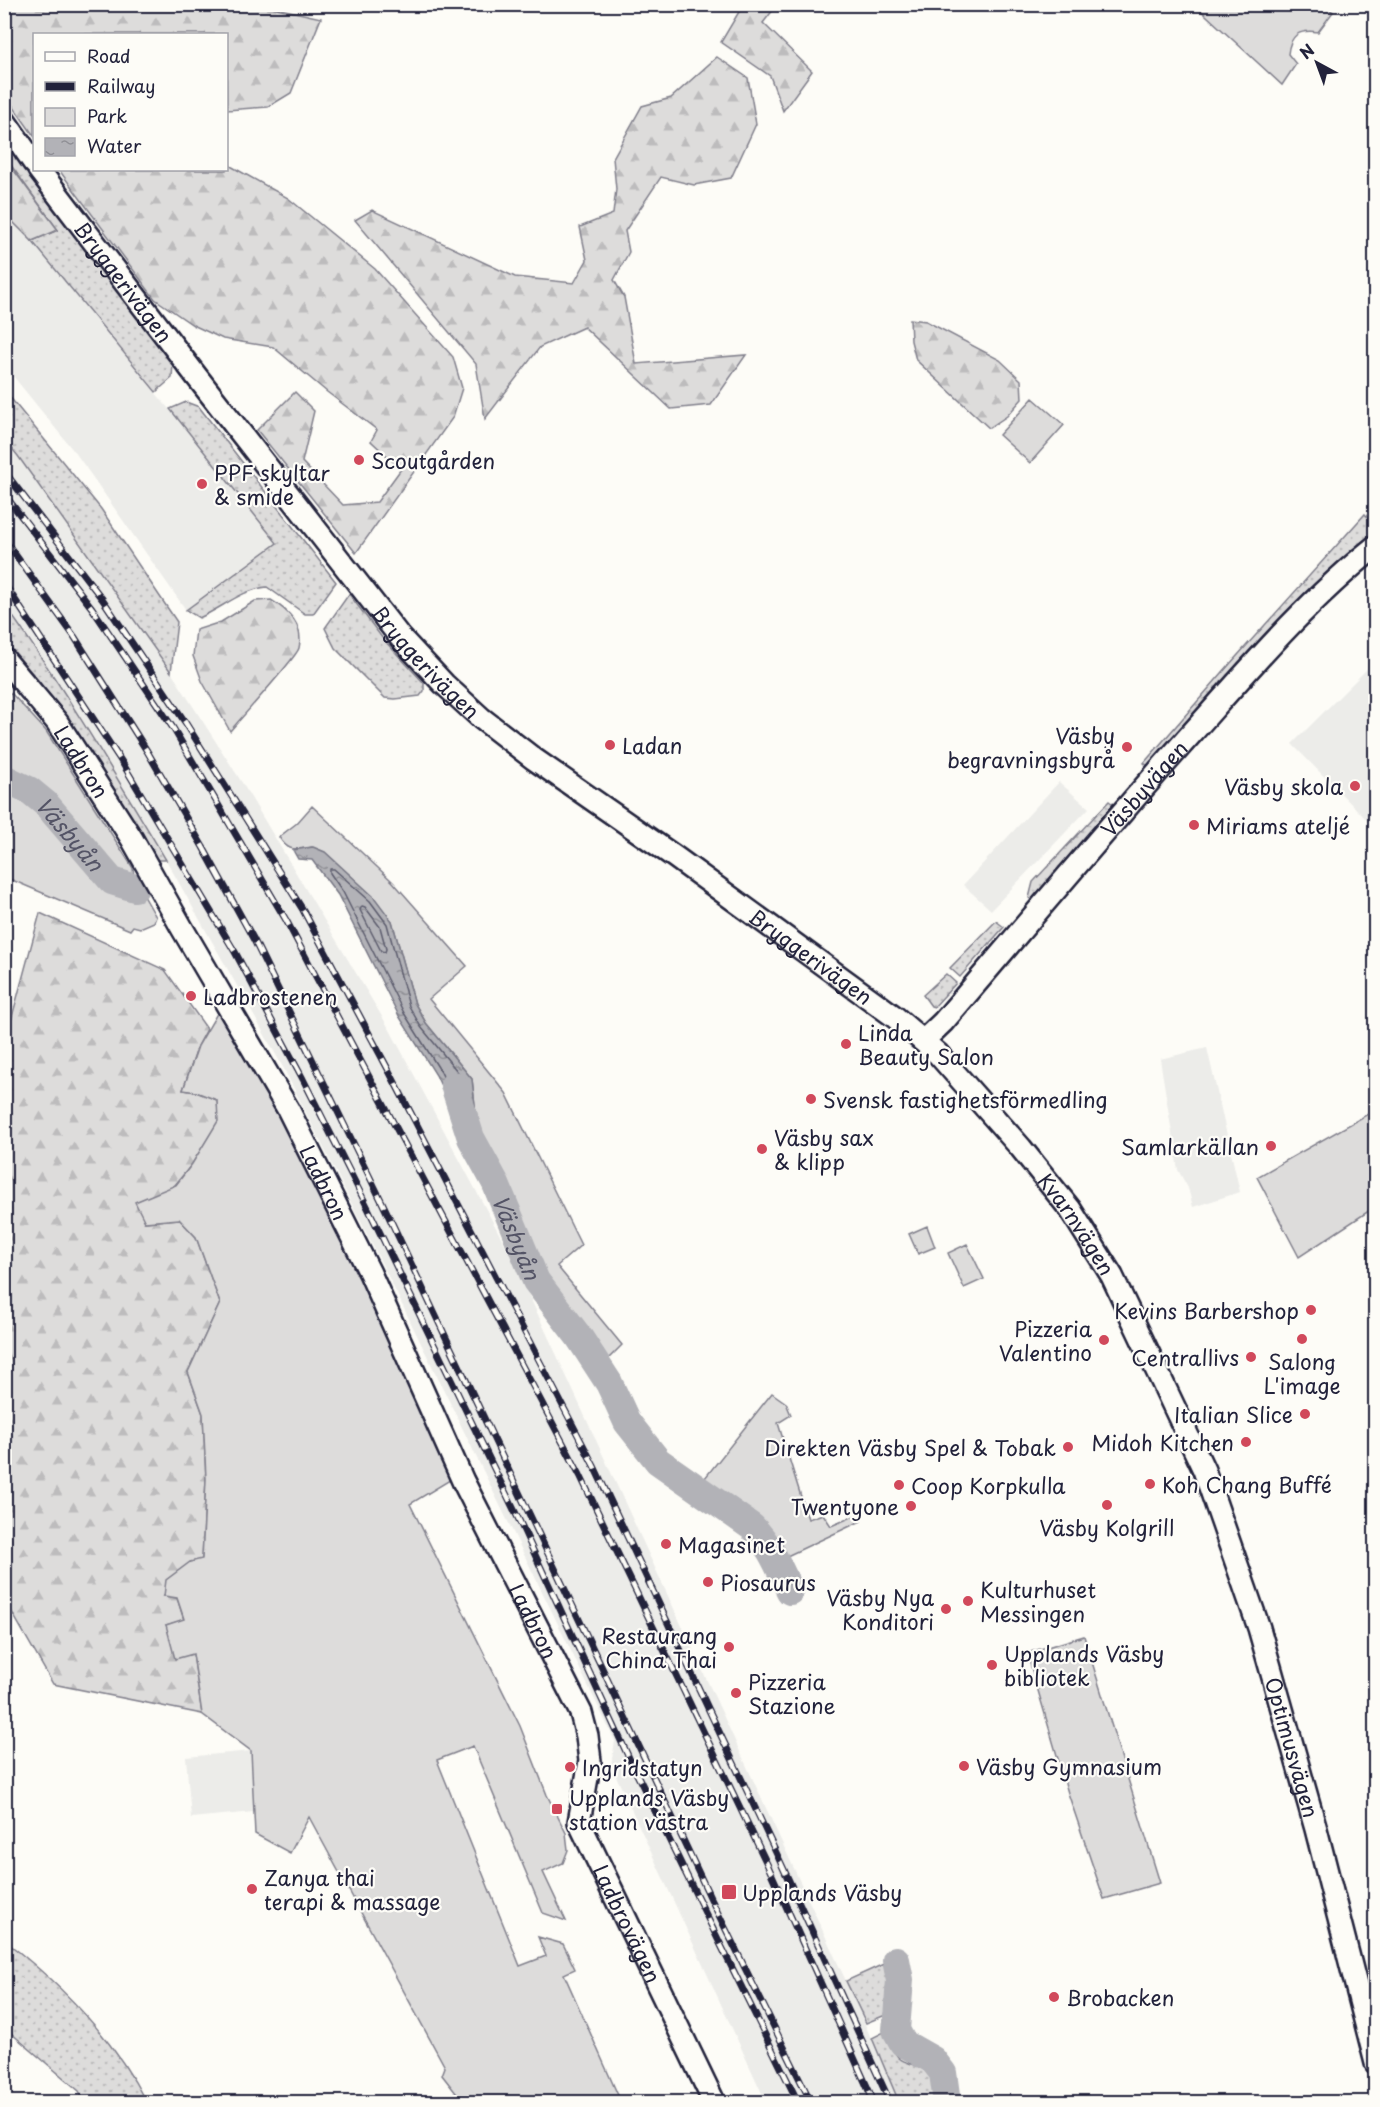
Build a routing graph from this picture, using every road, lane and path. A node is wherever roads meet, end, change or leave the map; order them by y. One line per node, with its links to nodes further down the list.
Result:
1 (4, 120): 2 (street)
2 (33, 162)
3 (40, 171): 6 (street, Bryggerivägen)
4 (1376, 546): 6 (street, Väsbyvägen)
5 (4, 659): 8 (street, Ladbron)
6 (923, 1041): 7 (street, Kvarnvägen)
7 (1188, 1438): 9 (street, Optimusvägen)
8 (587, 1736): 10 (street, Ladbrovägen)
9 (1376, 2063)
10 (714, 2103)

